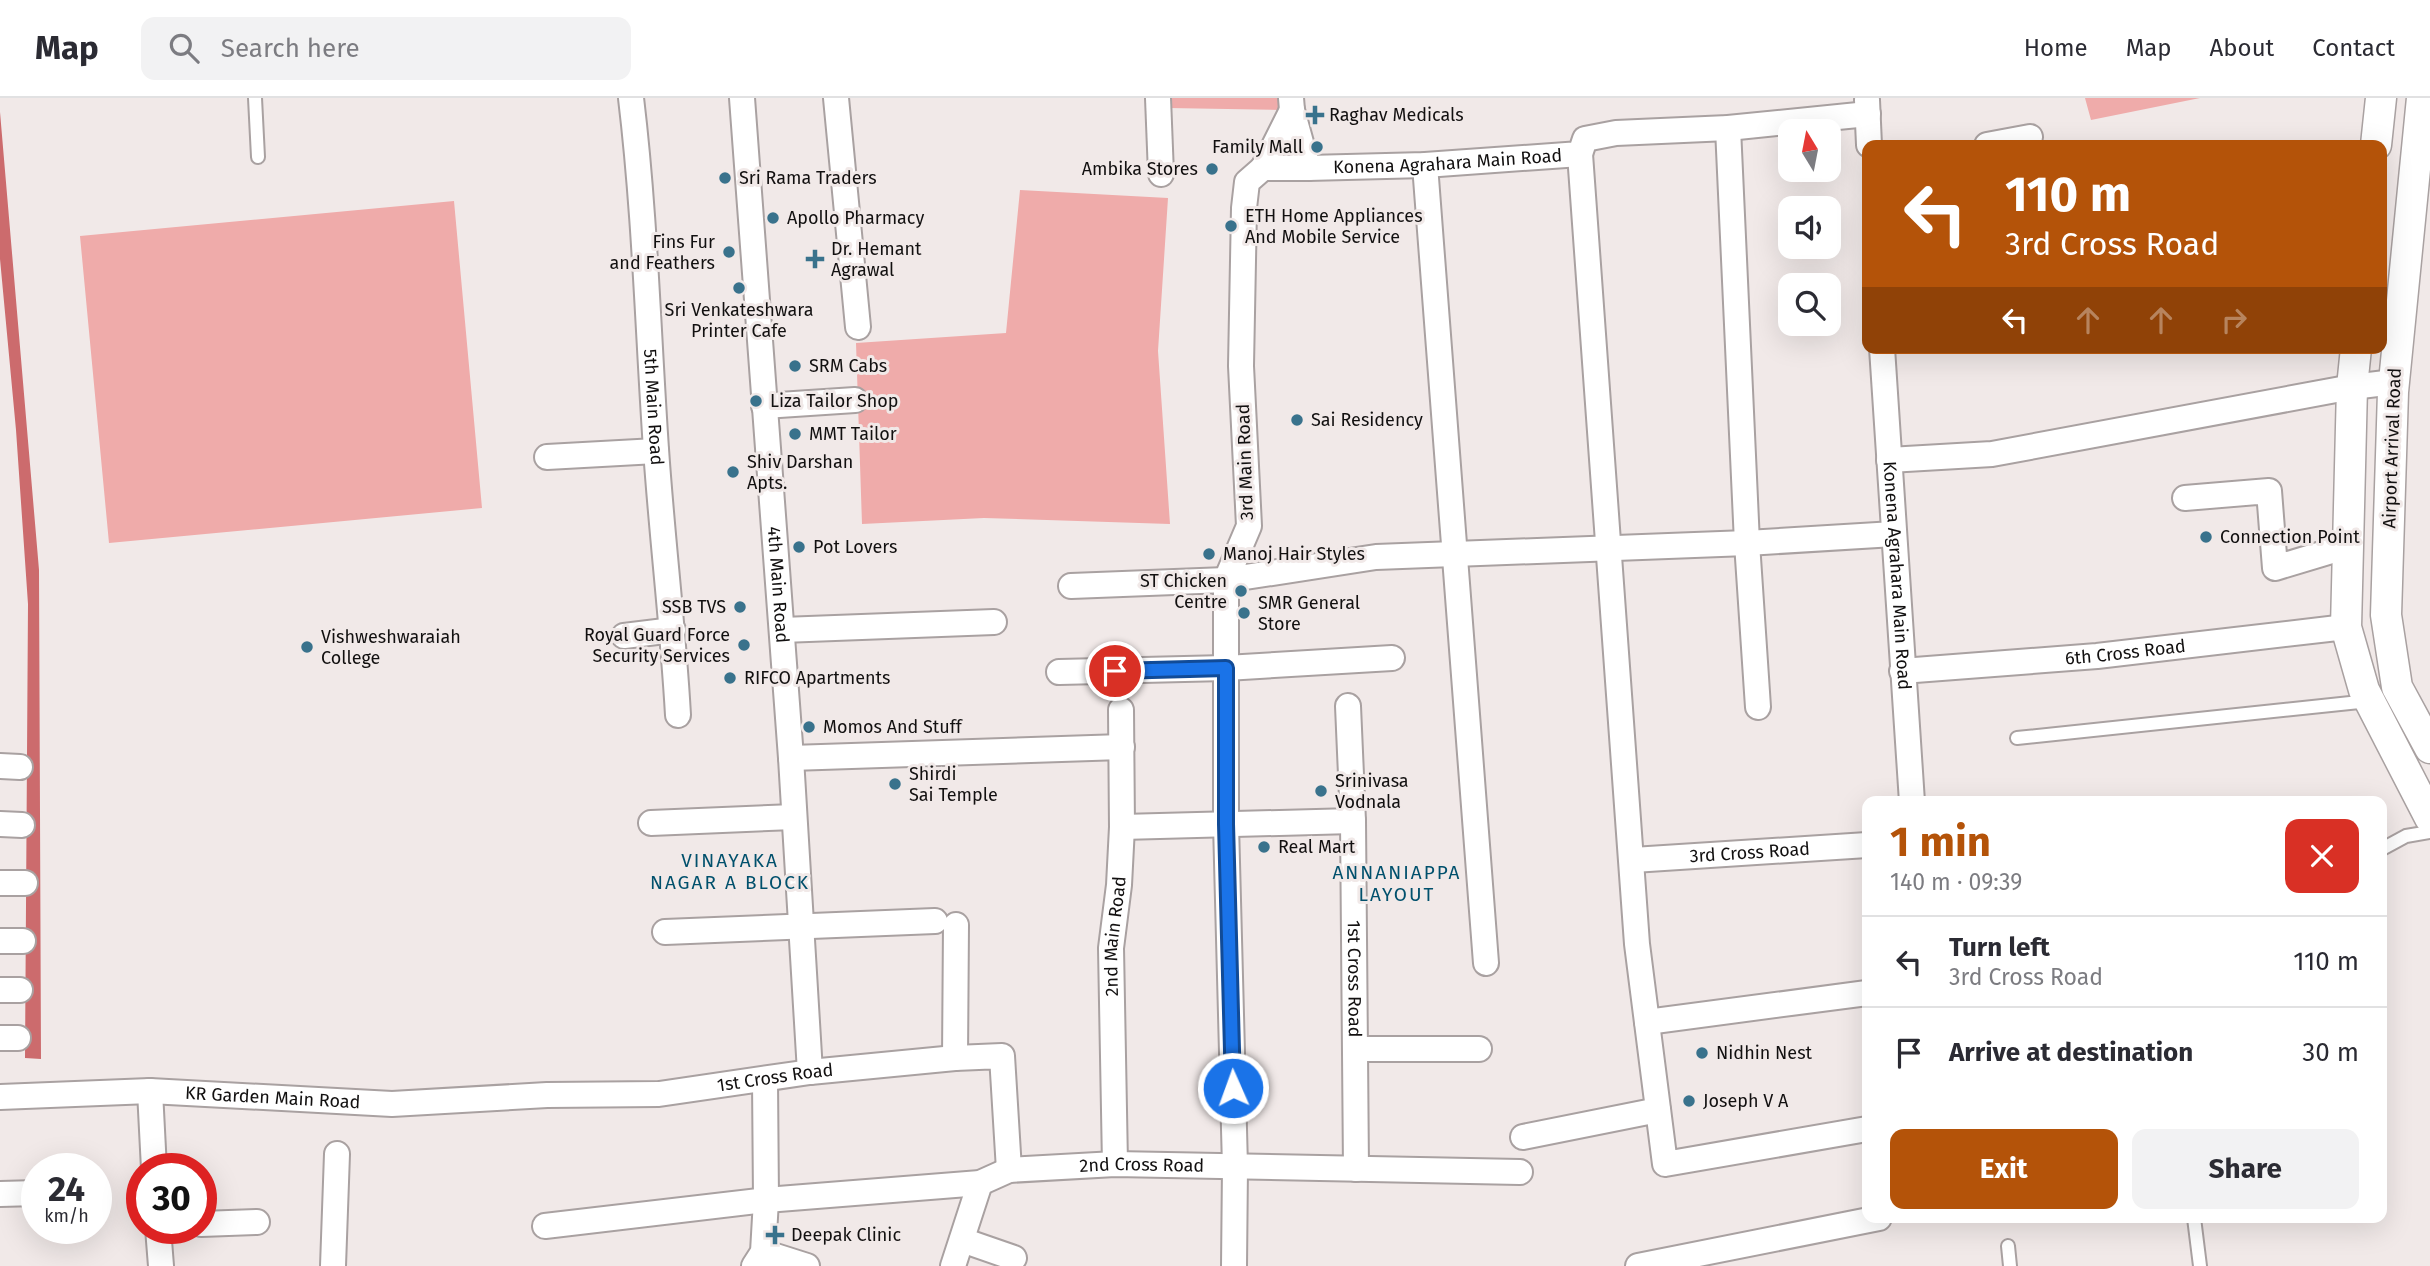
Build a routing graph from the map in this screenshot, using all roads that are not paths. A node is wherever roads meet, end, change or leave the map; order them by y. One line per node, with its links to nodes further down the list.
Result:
1 (255, 98): 16 (lane)
2 (631, 98): 28 (street, 5th Main Road)
3 (742, 98): 27 (street, 4th Main Road)
4 (836, 98): 21 (street)
5 (1158, 98): 20 (street)
6 (2381, 98): 14 (street)
7 (2422, 98): 24 (street, Airport Arrival Road)
8 (1292, 104): 18 (street, Konena Agrahara Main Road); 19 (street, 3rd Main Road)
9 (1867, 106): 10 (street, Konena Agrahara Main Road); 12 (street, Konena Agrahara Main Road)
10 (1728, 128): 15 (street, Konena Agrahara Main Road); 33 (street)
11 (2030, 137): 13 (street)
12 (1869, 140)
13 (2014, 140)
14 (2377, 140)
15 (1580, 153): 17 (street, Konena Agrahara Main Road); 35 (street)
16 (258, 157)
17 (1425, 165): 18 (street, Konena Agrahara Main Road); 36 (street)
18 (1308, 167): 19 (street)
19 (1263, 168): 37 (street, 3rd Main Road)
20 (1161, 174)
21 (858, 327)
22 (1882, 354): 30 (street, Konena Agrahara Main Road)
23 (2355, 354): 25 (street)
24 (2394, 382): 25 (street); 55 (street, Airport Arrival Road)
25 (2352, 387): 30 (street); 34 (street)
26 (855, 400): 27 (street)
27 (764, 406): 42 (street, 4th Main Road)
28 (656, 451): 29 (street); 41 (street, 5th Main Road)
29 (547, 457)
30 (1889, 460): 32 (street, Konena Agrahara Main Road)
31 (2185, 498): 34 (street)
32 (1894, 534): 33 (street); 46 (street, Konena Agrahara Main Road)
33 (1747, 543): 35 (street); 50 (street)
34 (2348, 545): 40 (street)
35 (1610, 547): 36 (street); 67 (street)
36 (1454, 553): 37 (street); 72 (street)
37 (1226, 580): 38 (street); 45 (street, 3rd Main Road)
38 (1071, 586)
39 (994, 622): 42 (street)
40 (2346, 627): 46 (street, 6th Cross Road); 48 (street)
41 (673, 630): 43 (street); 52 (street, 5th Main Road)
42 (782, 630): 56 (street, 4th Main Road)
43 (624, 636)
44 (1392, 658): 45 (street)
45 (1226, 668): 47 (street); 62 (street, 3rd Main Road)
46 (1902, 671): 57 (street, Konena Agrahara Main Road)
47 (1059, 673)
48 (2369, 701): 53 (lane); 59 (street)
49 (1348, 706): 60 (street, 1st Cross Road)
50 (1758, 707)
51 (1121, 710): 54 (street, 2nd Main Road)
52 (678, 715)
53 (2017, 738)
54 (1122, 747): 56 (street); 63 (street, 2nd Main Road)
55 (2430, 748)
56 (791, 758): 58 (street, 4th Main Road)
57 (1912, 796)
58 (794, 817): 61 (street); 70 (street, 4th Main Road)
59 (2430, 818)
60 (1353, 821): 62 (street); 75 (street, 1st Cross Road)
61 (651, 823)
62 (1226, 824): 63 (street); 89 (street, 3rd Main Road)
63 (1122, 827): 88 (street, 2nd Main Road)
64 (2430, 832): 66 (lane)
65 (1862, 845): 67 (street, 3rd Cross Road)
66 (2387, 846)
67 (1633, 860): 74 (street)
68 (0, 883): 69 (street)
69 (25, 883)
70 (801, 926): 71 (street); 77 (street); 78 (street, 4th Main Road)
71 (665, 932)
72 (1486, 963)
73 (1862, 994): 74 (street)
74 (1647, 1022): 83 (street)
75 (1356, 1049): 76 (street); 90 (street, 1st Cross Road)
76 (1479, 1049)
77 (955, 1058): 78 (street, 1st Cross Road); 91 (street, 1st Cross Road)
78 (810, 1072): 79 (street, 1st Cross Road)
79 (765, 1080): 81 (street, 1st Cross Road); 96 (street)
80 (150, 1091): 81 (street, KR Garden Main Road); 82 (street, KR Garden Main Road); 86 (street)
81 (547, 1095)
82 (0, 1097)
83 (1658, 1110): 84 (street); 85 (street)
84 (1862, 1130)
85 (1523, 1138)
86 (153, 1153)
87 (337, 1154): 108 (street)
88 (1115, 1164): 89 (street, 2nd Cross Road); 91 (street, 2nd Cross Road)
89 (1235, 1167): 90 (street, 2nd Cross Road); 111 (street, 3rd Main Road)
90 (1356, 1169): 92 (street, 2nd Cross Road)
91 (1009, 1170): 93 (street, 2nd Cross Road)
92 (1520, 1172)
93 (980, 1183): 96 (street, 2nd Cross Road); 102 (street)
94 (21, 1193): 95 (street)
95 (0, 1194)
96 (766, 1200): 101 (street, 2nd Cross Road); 106 (street)
97 (1862, 1221): 112 (street)
98 (257, 1222): 99 (street)
99 (217, 1223)
100 (2195, 1223): 114 (lane)
101 (545, 1226)
102 (962, 1240): 105 (street); 110 (street)
103 (159, 1244): 107 (street)
104 (2008, 1247): 113 (lane)
105 (1014, 1258)
106 (759, 1259): 109 (street)
107 (161, 1266)
108 (333, 1266)
109 (807, 1266)
110 (953, 1266)
111 (1234, 1266)
112 (1637, 1266)
113 (2010, 1266)
114 (2200, 1266)

